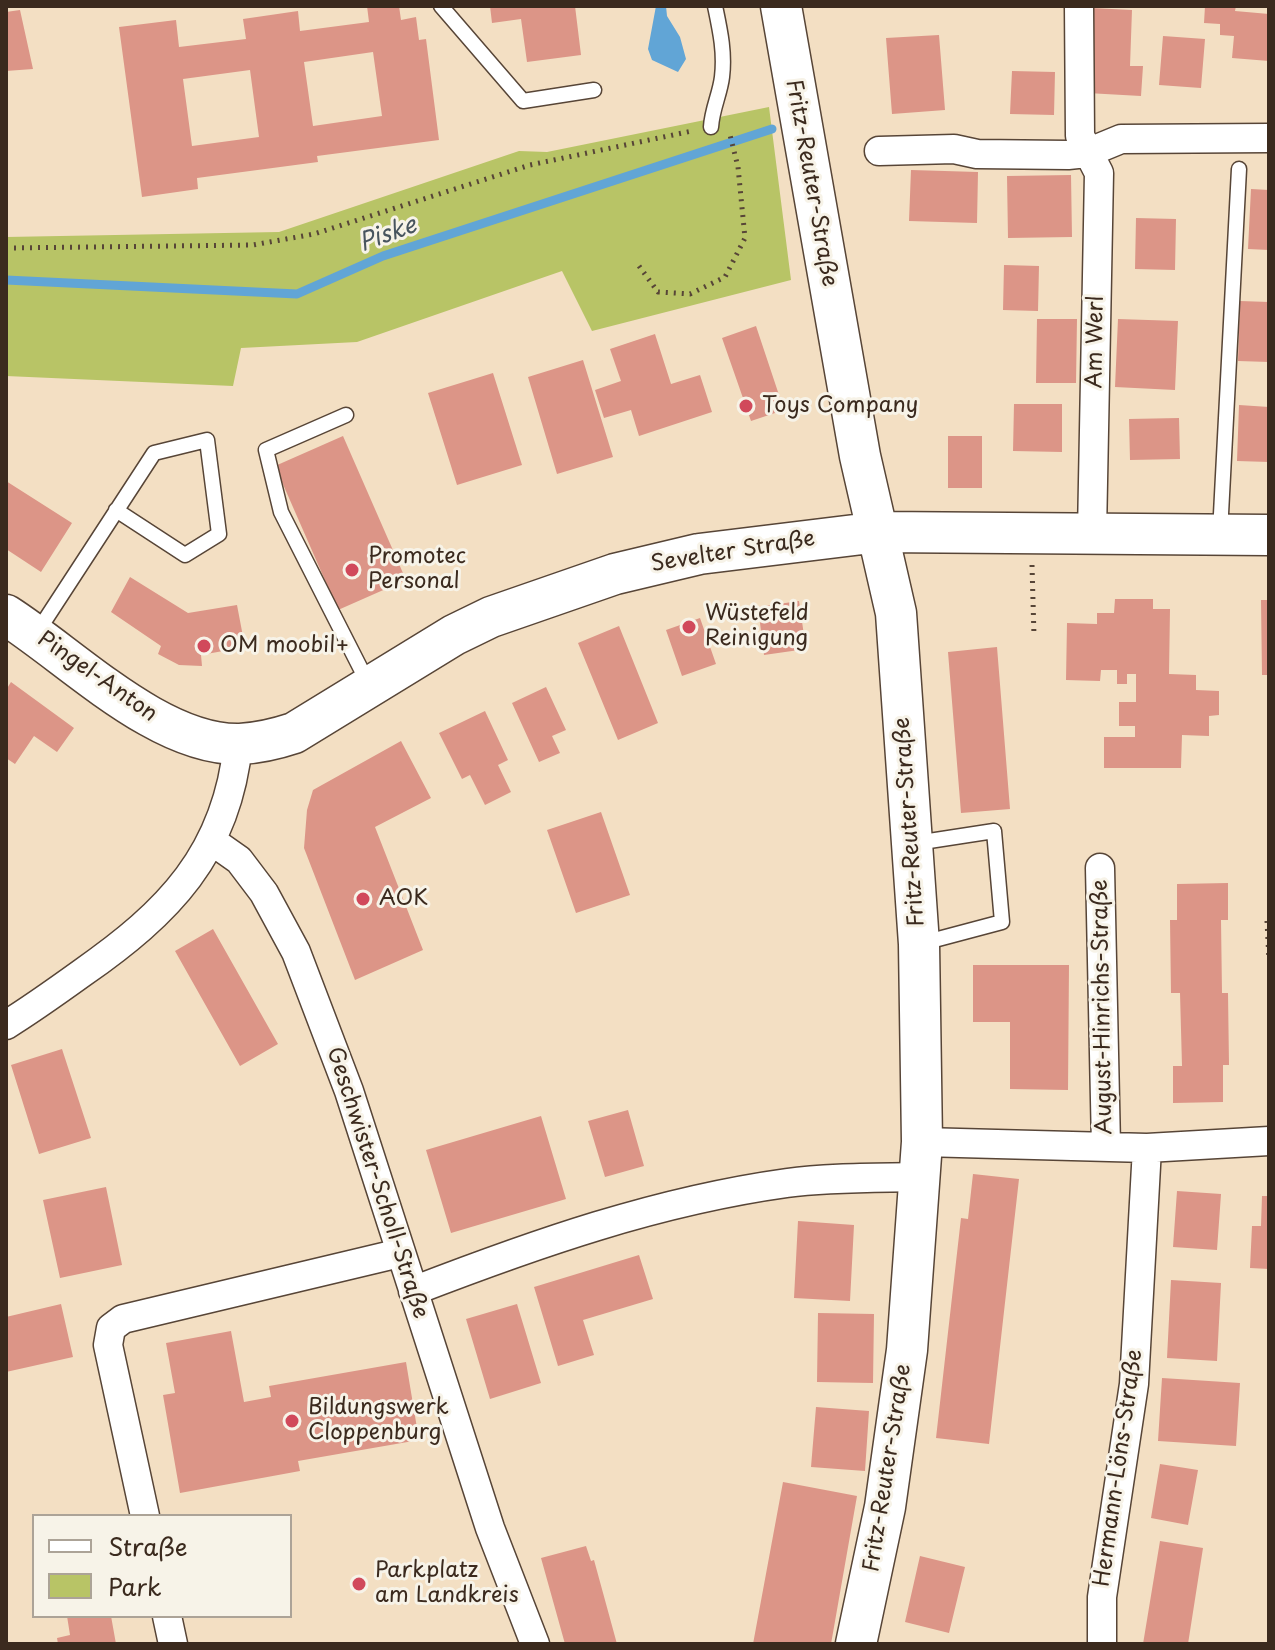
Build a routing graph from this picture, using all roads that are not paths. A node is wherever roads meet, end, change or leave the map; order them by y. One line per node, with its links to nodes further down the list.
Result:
1 (441, 6): 5 (lane)
2 (715, 6): 6 (lane)
3 (781, 6): 13 (street, Fritz-Reuter-Straße)
4 (1079, 6): 9 (street, Am Werl)
5 (594, 90)
6 (711, 127)
7 (1269, 138): 9 (street)
8 (879, 151): 9 (street)
9 (1087, 153): 14 (street, Am Werl)
10 (1239, 169): 15 (lane)
11 (346, 415): 18 (lane)
12 (116, 510): 12 (lane); 17 (lane)
13 (879, 532): 14 (street, Sevelter Straße); 18 (street, Sevelter Straße); 21 (street, Fritz-Reuter-Straße)
14 (1092, 533): 15 (street, Sevelter Straße)
15 (1220, 534): 16 (street, Sevelter Straße)
16 (1269, 535)
17 (21, 624): 19 (street, Pingel-Anton)
18 (370, 687): 19 (street, Sevelter Straße)
19 (238, 744): 20 (street)
20 (212, 841): 24 (street); 29 (street, Geschwister-Scholl-Straße)
21 (912, 844): 23 (street, Fritz-Reuter-Straße); 23 (lane)
22 (1100, 868): 26 (street, August-Hinrichs-Straße)
23 (919, 944): 28 (street, Fritz-Reuter-Straße)
24 (6, 1025)
25 (1269, 1141): 27 (street, August-Hinrichs-Straße)
26 (1106, 1146): 27 (street, August-Hinrichs-Straße); 28 (street, August-Hinrichs-Straße)
27 (1147, 1148): 36 (street, Hermann-Löns-Straße)
28 (922, 1160): 30 (street, August-Hinrichs-Straße); 35 (street, Fritz-Reuter-Straße)
29 (400, 1253): 30 (street, Geschwister-Scholl-Straße); 31 (street)
30 (413, 1291): 34 (street, Geschwister-Scholl-Straße)
31 (145, 1514)
32 (167, 1618): 33 (street)
33 (173, 1644)
34 (535, 1644)
35 (856, 1644)
36 (1102, 1644)

